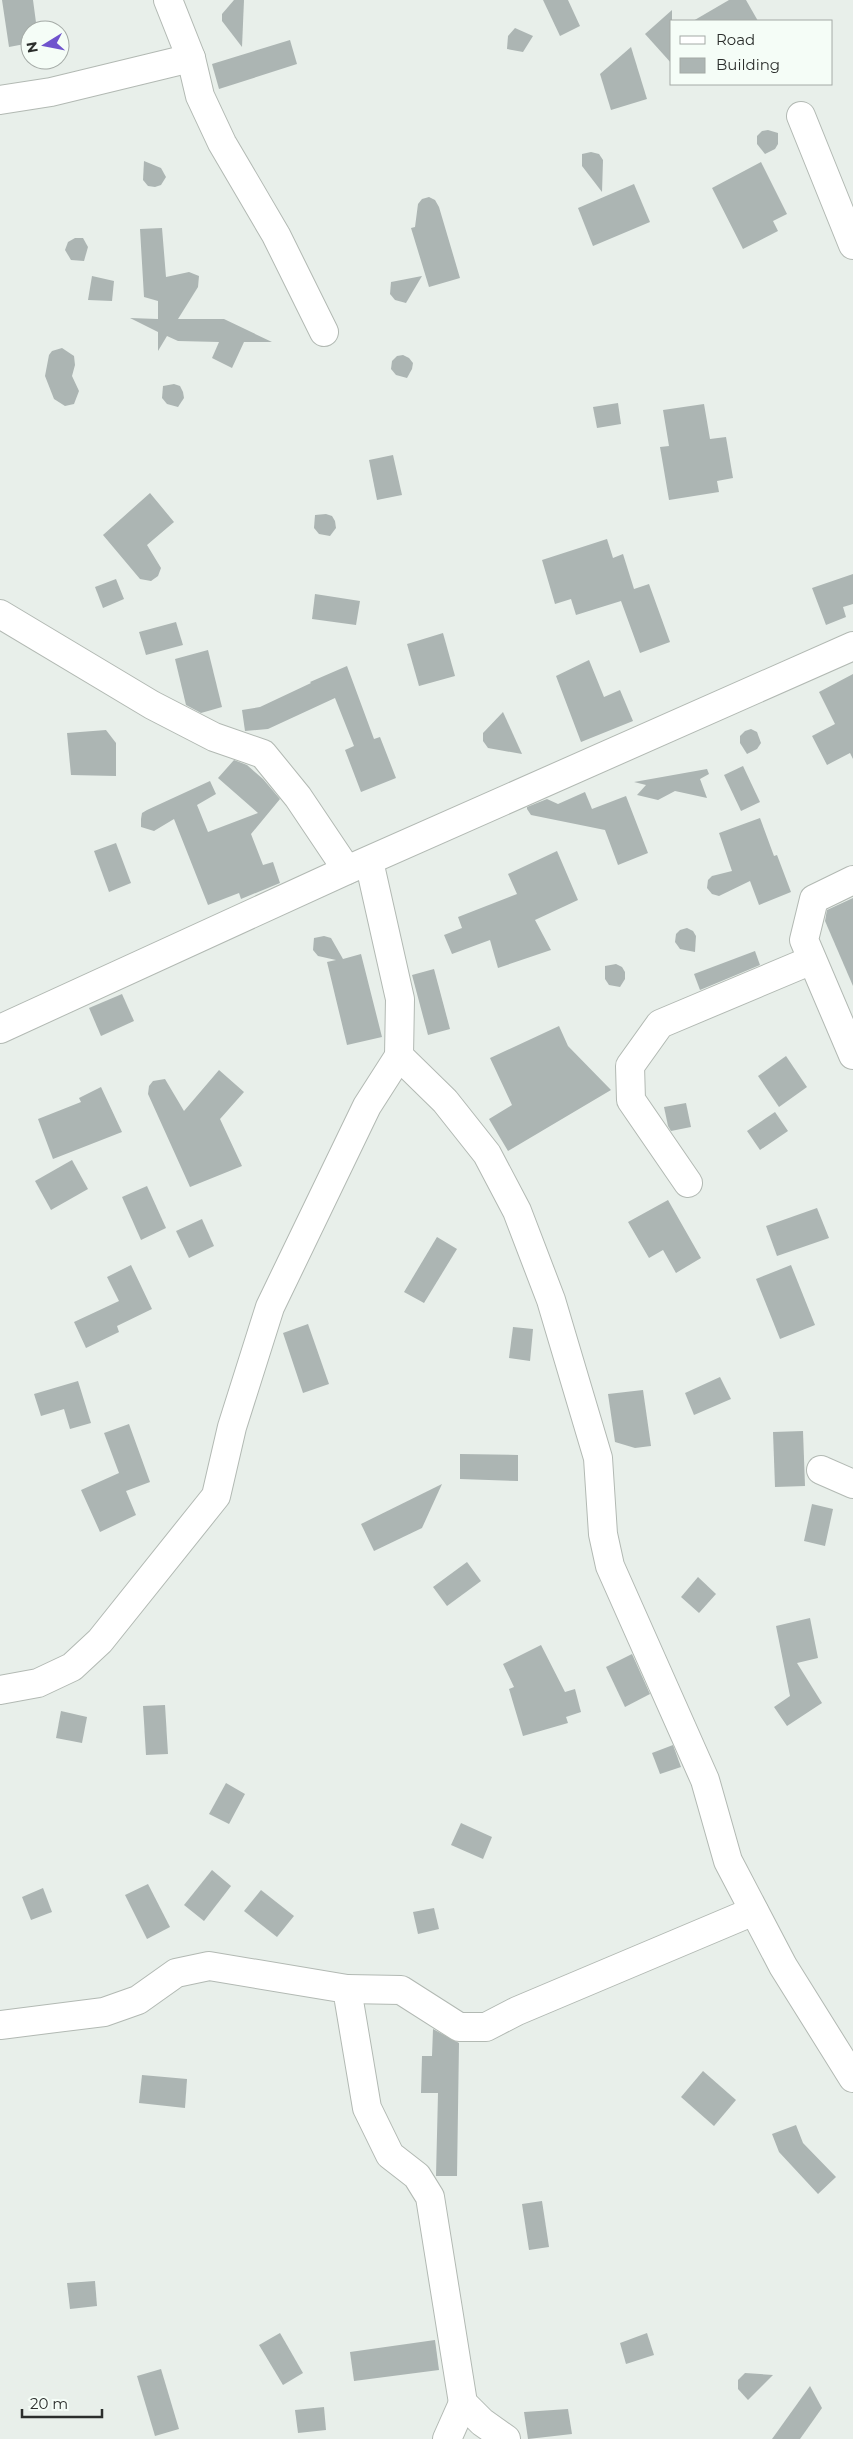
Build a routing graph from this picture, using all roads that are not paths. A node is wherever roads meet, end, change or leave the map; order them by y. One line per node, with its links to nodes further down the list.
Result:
1 (168, 0): 2 (street)
2 (191, 58): 3 (street); 6 (street)
3 (0, 100)
4 (801, 116): 5 (street)
5 (853, 245)
6 (324, 332)
7 (0, 614): 9 (street)
8 (853, 646): 9 (street)
9 (358, 866): 12 (street); 14 (street)
10 (853, 880): 11 (street)
11 (812, 960): 13 (street); 15 (street)
12 (0, 1029)
13 (853, 1055)
14 (400, 1056): 18 (street); 19 (street)
15 (688, 1183)
16 (820, 1470): 17 (street)
17 (853, 1484)
18 (0, 1690)
19 (754, 1911): 20 (street); 22 (street)
20 (347, 1989): 21 (street); 23 (street)
21 (0, 2025)
22 (853, 2078)
23 (464, 2403): 24 (street); 25 (street)
24 (447, 2439)
25 (506, 2439)

